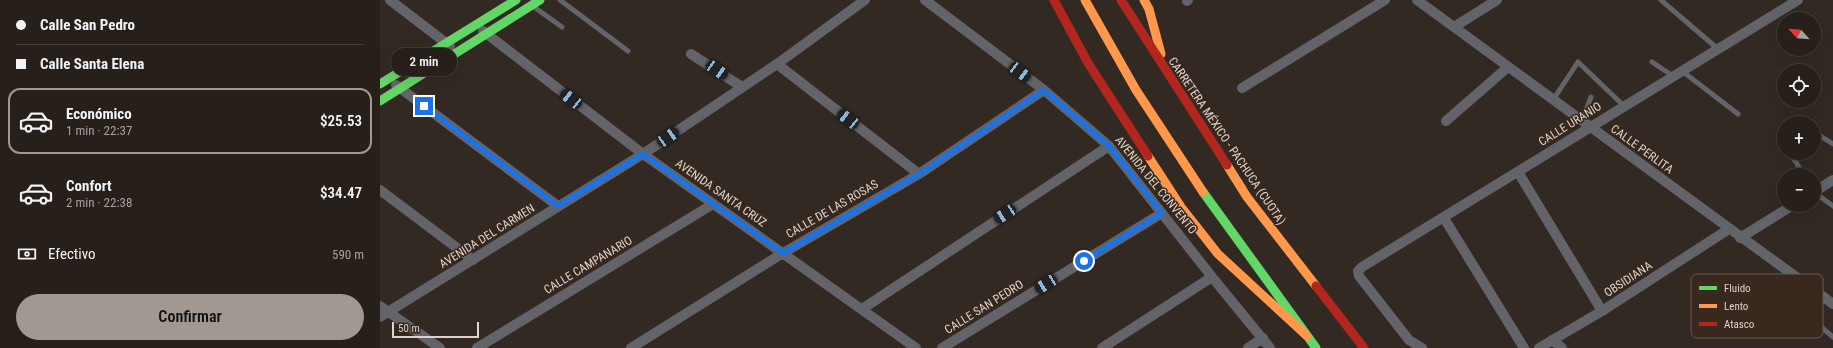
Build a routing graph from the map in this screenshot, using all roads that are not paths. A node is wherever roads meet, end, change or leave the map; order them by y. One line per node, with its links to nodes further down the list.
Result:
1 (390, 0): 22 (street)
2 (540, 0): 17 (main road)
3 (560, 0): 24 (lane)
4 (865, 0): 29 (street, AVENIDA DEL CARMEN)
5 (925, 0): 37 (street, AVENIDA DEL CONVENTO)
6 (1054, 0): 28 (main road)
7 (1064, 0): 28 (main road)
8 (1085, 0): 73 (main road)
9 (1121, 0): 31 (main road, CARRETERA MÉXICO - PACHUCA (CUOTA))
10 (1144, 0): 31 (main road)
11 (1385, 0): 36 (street)
12 (1417, 0): 19 (street, CALLE PERLITA)
13 (1498, 0): 19 (street)
14 (1661, 0): 23 (lane)
15 (1798, 0): 23 (street, CALLE URANIO)
16 (510, 1): 18 (main road)
17 (532, 5): 20 (lane); 21 (main road)
18 (476, 25): 21 (street, AVENIDA SANTA CRUZ); 22 (main road)
19 (1454, 27): 30 (street, CALLE PERLITA)
20 (562, 28)
21 (487, 34): 25 (main road); 48 (street, AVENIDA SANTA CRUZ)
22 (447, 44): 25 (street); 33 (main road)
23 (1718, 48): 32 (street, CALLE URANIO)
24 (628, 51)
25 (458, 52): 35 (main road)
26 (691, 54): 34 (street)
27 (1652, 62): 32 (lane)
28 (1088, 63): 73 (main road)
29 (777, 64): 34 (street, AVENIDA DEL CARMEN); 50 (street)
30 (1508, 67): 39 (street, CALLE PERLITA); 43 (street)
31 (1166, 72): 86 (main road, CARRETERA MÉXICO - PACHUCA (CUOTA))
32 (1677, 73): 41 (street, CALLE URANIO); 42 (lane)
33 (384, 82): 35 (street)
34 (742, 87): 48 (street, AVENIDA DEL CARMEN)
35 (400, 88): 40 (main road); 56 (street)
36 (1242, 88)
37 (1044, 90): 47 (street, AVENIDA DEL CONVENTO); 50 (street, CALLE DE LAS ROSAS)
38 (1591, 97): 44 (lane)
39 (1553, 100): 41 (lane); 44 (street, CALLE PERLITA)
40 (380, 101)
41 (1624, 106): 44 (street, CALLE URANIO)
42 (1738, 114)
43 (1446, 120)
44 (1585, 124): 49 (street, CALLE URANIO); 61 (street, CALLE PERLITA)
45 (1821, 136): 46 (lane)
46 (1833, 144)
47 (1109, 146): 59 (street, AVENIDA DEL CONVENTO); 69 (street)
48 (643, 154): 55 (street, AVENIDA SANTA CRUZ); 56 (street, AVENIDA DEL CARMEN)
49 (1518, 172): 60 (street, CALLE URANIO); 70 (street)
50 (919, 174): 63 (street, CALLE DE LAS ROSAS)
51 (1833, 180): 52 (street)
52 (1821, 188)
53 (380, 190): 64 (street)
54 (1821, 197): 57 (lane)
55 (713, 204): 63 (street, AVENIDA SANTA CRUZ); 78 (street, CALLE CAMPANARIO)
56 (558, 206): 64 (street, AVENIDA DEL CARMEN)
57 (1833, 206)
58 (1782, 212): 62 (street)
59 (1162, 213): 66 (street, AVENIDA DEL CONVENTO); 81 (street, CALLE SAN PEDRO)
60 (1444, 218): 87 (street, CALLE URANIO); 88 (street)
61 (1729, 229): 62 (street, CALLE PERLITA); 70 (street, OBSIDIANA)
62 (1740, 238): 65 (street, CALLE PERLITA)
63 (783, 253): 69 (street, AVENIDA SANTA CRUZ); 79 (street, CALLE DE LAS ROSAS)
64 (473, 260): 71 (street, AVENIDA DEL CARMEN)
65 (1791, 274)
66 (1212, 277): 75 (street, AVENIDA DEL CONVENTO); 82 (street)
67 (1823, 297): 68 (street, CALLE PERLITA)
68 (1833, 304)
69 (862, 309): 80 (street, AVENIDA SANTA CRUZ)
70 (1602, 311): 76 (street, OBSIDIANA)
71 (383, 312): 77 (street)
72 (1823, 328): 74 (lane)
73 (1307, 336): 85 (main road)
74 (1833, 337)
75 (1263, 338): 83 (street); 84 (street, AVENIDA DEL CONVENTO)
76 (1552, 340): 89 (street, OBSIDIANA); 90 (street)
77 (440, 348)
78 (477, 348)
79 (631, 348)
80 (916, 348)
81 (942, 348)
82 (1102, 348)
83 (1248, 348)
84 (1270, 348)
85 (1316, 348)
86 (1364, 348)
87 (1422, 348)
88 (1524, 348)
89 (1539, 348)
90 (1562, 348)

